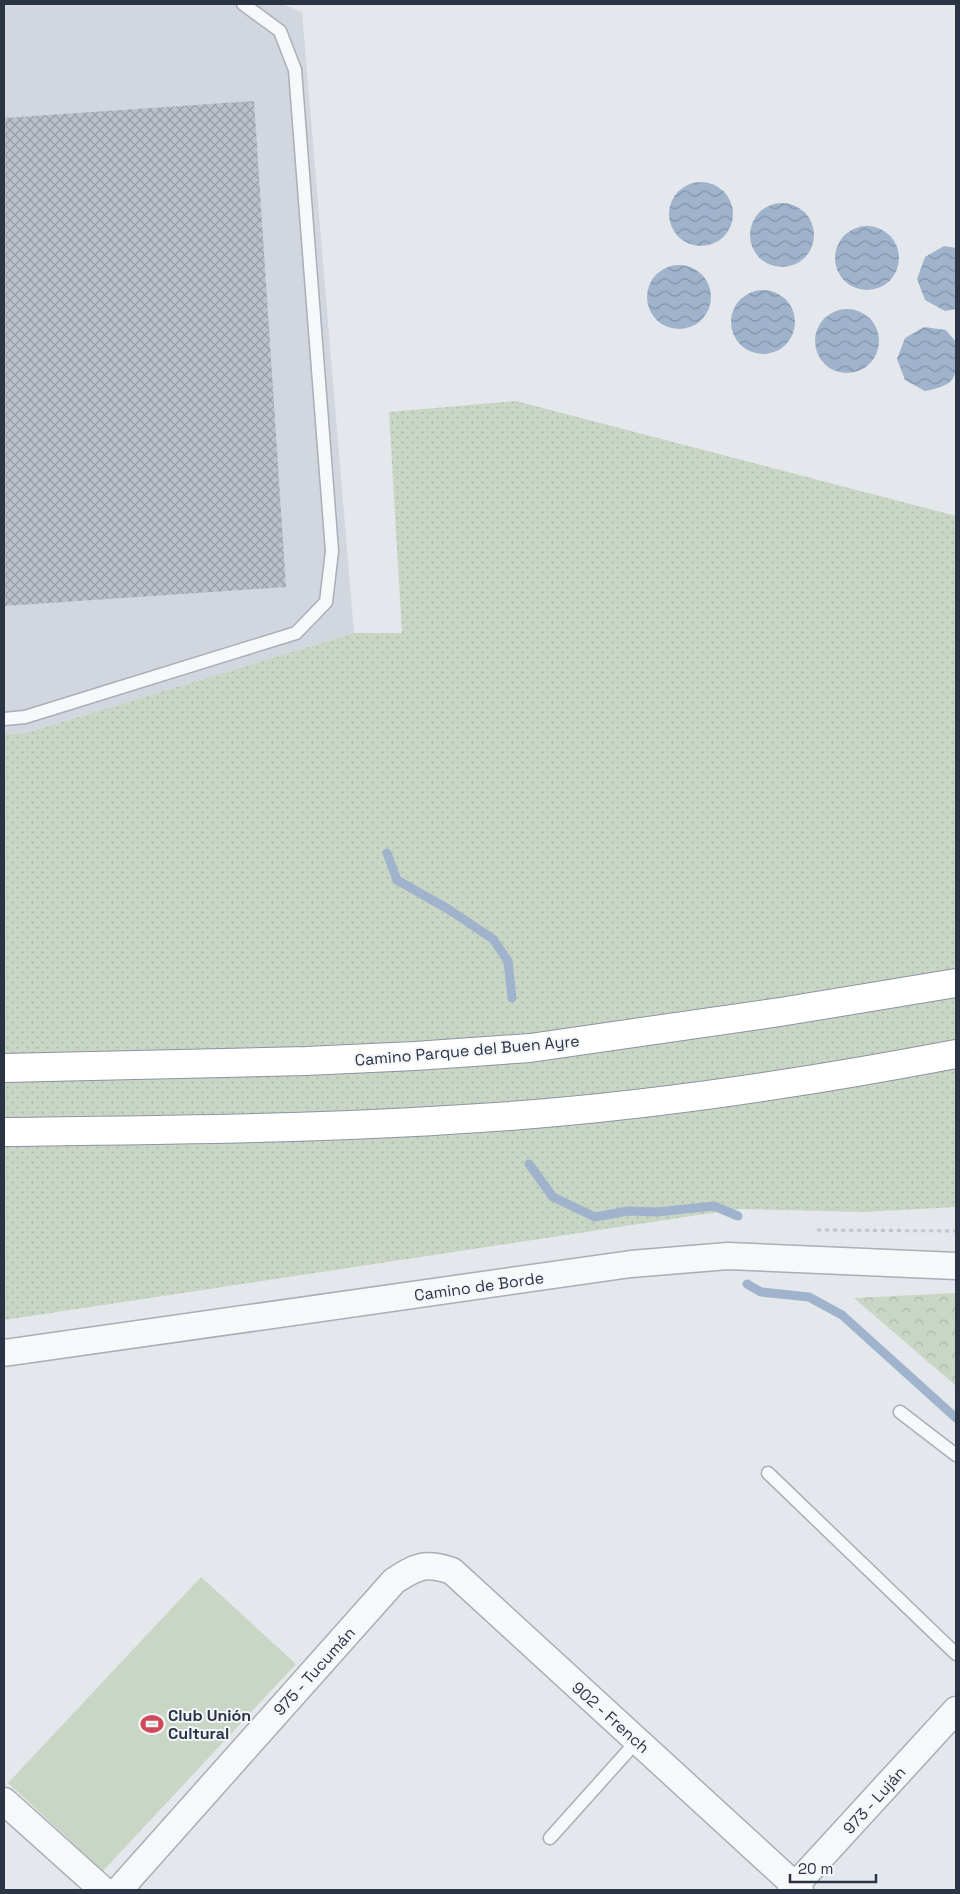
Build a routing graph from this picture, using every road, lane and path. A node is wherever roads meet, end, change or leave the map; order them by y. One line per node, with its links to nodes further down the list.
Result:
1 (242, 4): 2 (lane)
2 (4, 719)
3 (956, 983): 5 (highway, Camino Parque del Buen Ayre)
4 (956, 1054): 6 (highway)
5 (4, 1068)
6 (4, 1132)
7 (956, 1266): 8 (street, Camino de Borde)
8 (4, 1353)
9 (900, 1412): 10 (lane)
10 (956, 1456)
11 (768, 1473): 13 (lane)
12 (414, 1568): 15 (street, 902 - French); 20 (street, 975 - Tucumán)
13 (956, 1654)
14 (956, 1710): 18 (street, 973 - Luján)
15 (637, 1741): 17 (lane); 18 (street, 902 - French)
16 (4, 1801): 19 (street)
17 (550, 1838)
18 (796, 1889)
19 (103, 1890)
20 (119, 1890)

